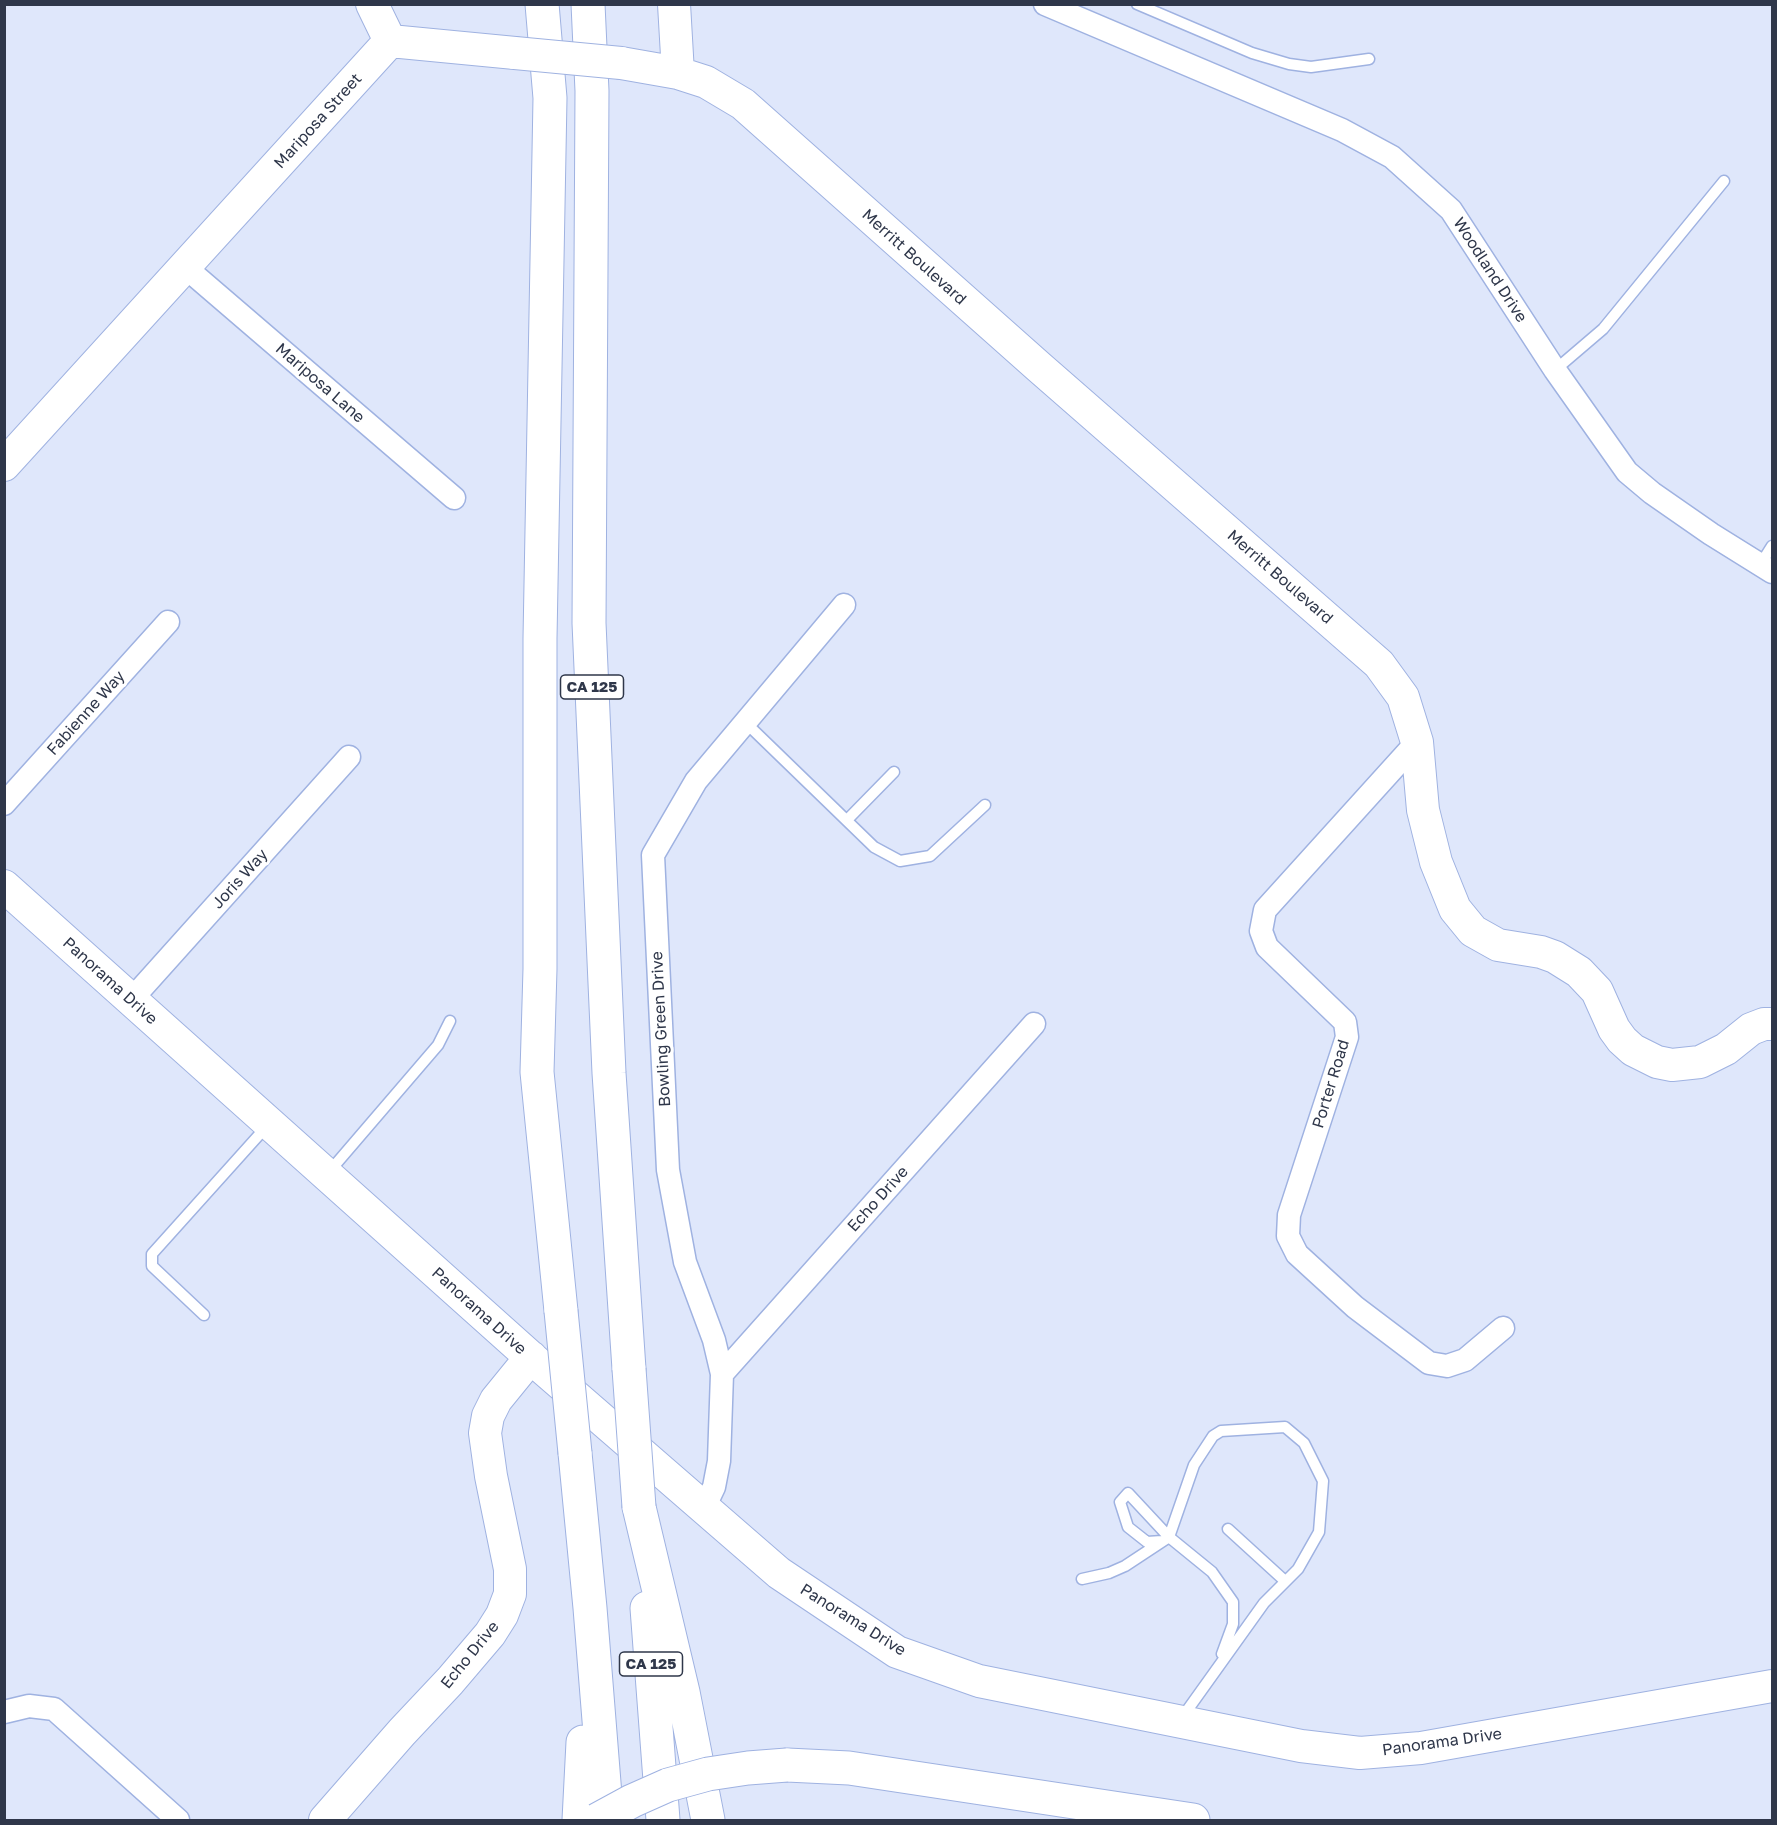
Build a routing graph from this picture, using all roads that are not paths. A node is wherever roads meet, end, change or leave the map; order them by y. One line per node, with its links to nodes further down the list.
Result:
1 (372, 4): 7 (street)
2 (542, 4): 43 (highway, CA 125, bridge)
3 (588, 4): 37 (highway, CA 125, bridge)
4 (674, 4): 9 (street)
5 (1046, 4): 12 (street, Woodland Drive)
6 (1137, 4): 8 (lane)
7 (390, 41): 9 (street, bridge); 11 (street, Mariposa Street)
8 (1369, 59)
9 (678, 73): 19 (street, Merritt Boulevard)
10 (1724, 181): 12 (lane)
11 (185, 267): 13 (street, Mariposa Street); 14 (street, Mariposa Lane)
12 (1555, 370): 15 (street, Woodland Drive)
13 (4, 465)
14 (454, 498)
15 (1768, 561)
16 (844, 605): 18 (street, Bowling Green Drive)
17 (168, 622): 22 (street, Fabienne Way)
18 (745, 722): 24 (lane); 36 (street, Bowling Green Drive)
19 (1417, 742): 30 (street, Merritt Boulevard); 34 (street, Porter Road)
20 (348, 758): 26 (street, Joris Way)
21 (894, 772): 24 (lane)
22 (4, 804)
23 (985, 805): 24 (lane)
24 (847, 820)
25 (4, 886): 26 (street, Panorama Drive)
26 (131, 1000): 31 (street, Panorama Drive)
27 (1773, 1005): 30 (street)
28 (450, 1021): 32 (lane)
29 (1034, 1024): 36 (street, Echo Drive)
30 (1762, 1026)
31 (270, 1124): 32 (street, Panorama Drive); 33 (lane)
32 (327, 1174): 35 (street, Panorama Drive)
33 (204, 1315)
34 (1503, 1328)
35 (531, 1357): 38 (street, Panorama Drive); 49 (street, Echo Drive)
36 (722, 1374): 38 (street, Bowling Green Drive)
37 (639, 1507): 53 (highway, CA 125); 54 (highway); 55 (highway)
38 (704, 1508): 47 (street, Panorama Drive)
39 (1228, 1530): 42 (lane)
40 (1165, 1539): 40 (lane); 41 (lane); 42 (lane); 44 (lane)
41 (1082, 1579)
42 (1285, 1581): 44 (lane)
43 (590, 1608): 50 (highway); 52 (highway, CA 125)
44 (1218, 1666): 47 (lane)
45 (1773, 1686): 47 (street, Panorama Drive)
46 (4, 1712): 48 (street)
47 (1179, 1721)
48 (178, 1821)
49 (325, 1821)
50 (579, 1821)
51 (597, 1821): 56 (highway, bridge)
52 (607, 1821)
53 (663, 1821)
54 (691, 1821)
55 (708, 1821)
56 (1193, 1821)

